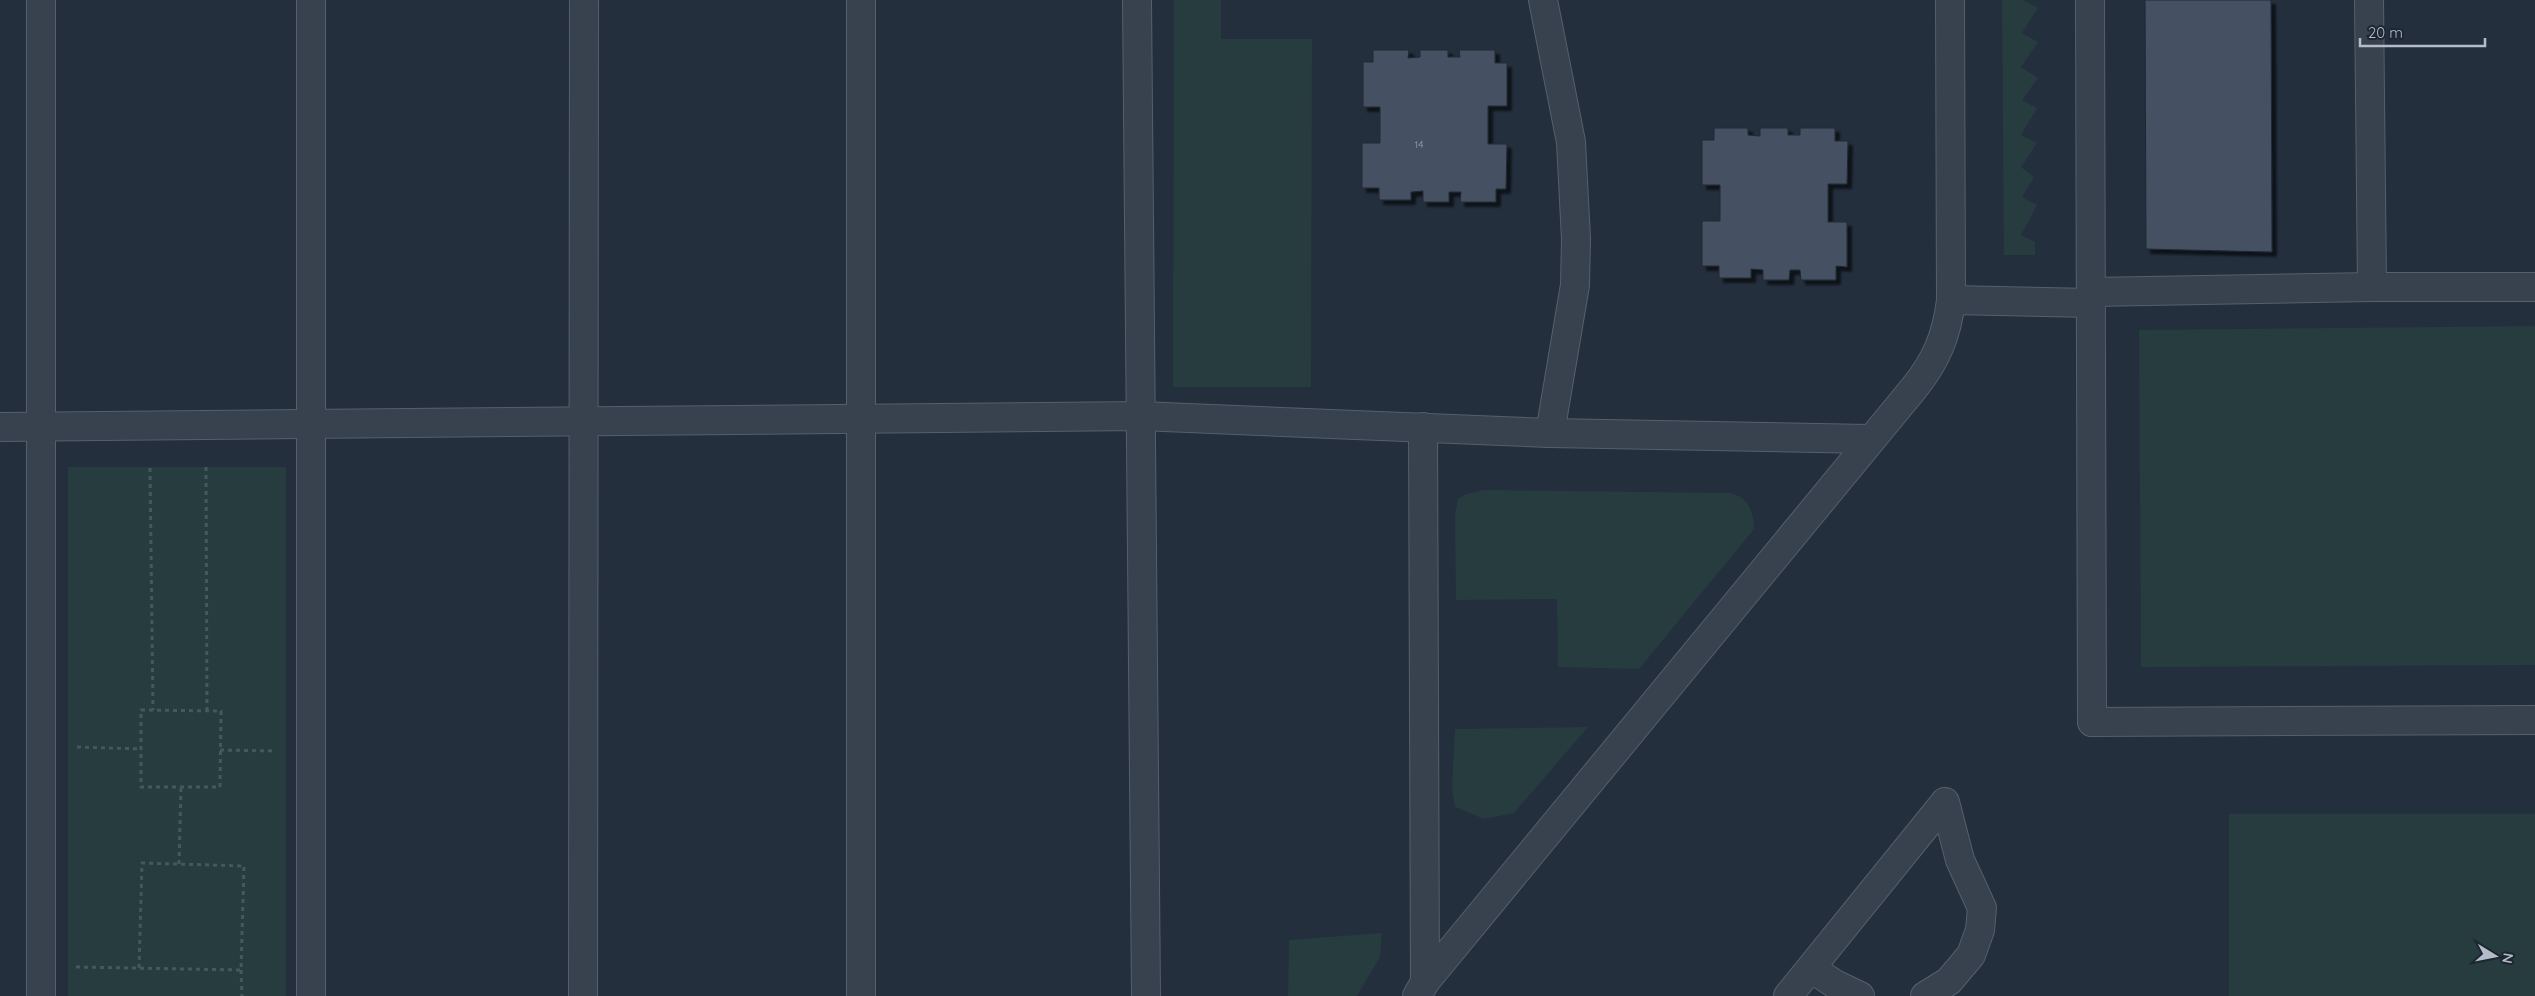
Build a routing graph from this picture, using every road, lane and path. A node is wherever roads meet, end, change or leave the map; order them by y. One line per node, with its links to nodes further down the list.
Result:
1 (41, 0): 18 (street)
2 (311, 0): 17 (street)
3 (584, 0): 16 (street)
4 (861, 0): 15 (street)
5 (1137, 0): 14 (street)
6 (1543, 0): 21 (street)
7 (1950, 0): 13 (street)
8 (2090, 0): 12 (street)
9 (2369, 0): 10 (street)
10 (2372, 287): 11 (street); 12 (street)
11 (2535, 287)
12 (2091, 298): 13 (street); 27 (street)
13 (1951, 300): 22 (street)
14 (1140, 416): 15 (street); 20 (street); 44 (street)
15 (861, 418): 16 (street); 43 (street)
16 (584, 421): 17 (street); 42 (street)
17 (310, 423): 18 (street); 41 (street)
18 (41, 426): 19 (street); 39 (street)
19 (0, 427)
20 (1423, 427): 21 (street); 38 (street)
21 (1550, 433): 22 (street)
22 (1869, 440): 38 (street)
23 (206, 467): 26 (path)
24 (150, 468): 25 (path)
25 (153, 710): 26 (path); 29 (path)
26 (207, 710): 30 (path)
27 (2535, 720)
28 (68, 747): 29 (path)
29 (141, 749): 32 (path)
30 (220, 750): 31 (path); 32 (path)
31 (276, 750)
32 (181, 787): 33 (path)
33 (179, 864): 35 (path); 37 (path)
34 (68, 966): 35 (path)
35 (139, 968): 37 (path)
36 (1812, 969): 45 (street); 46 (street); 47 (street)
37 (242, 970): 40 (path)
38 (1421, 989)
39 (42, 996)
40 (242, 996)
41 (311, 996)
42 (583, 996)
43 (861, 996)
44 (1146, 996)
45 (1788, 996)
46 (1860, 996)
47 (1925, 996)

